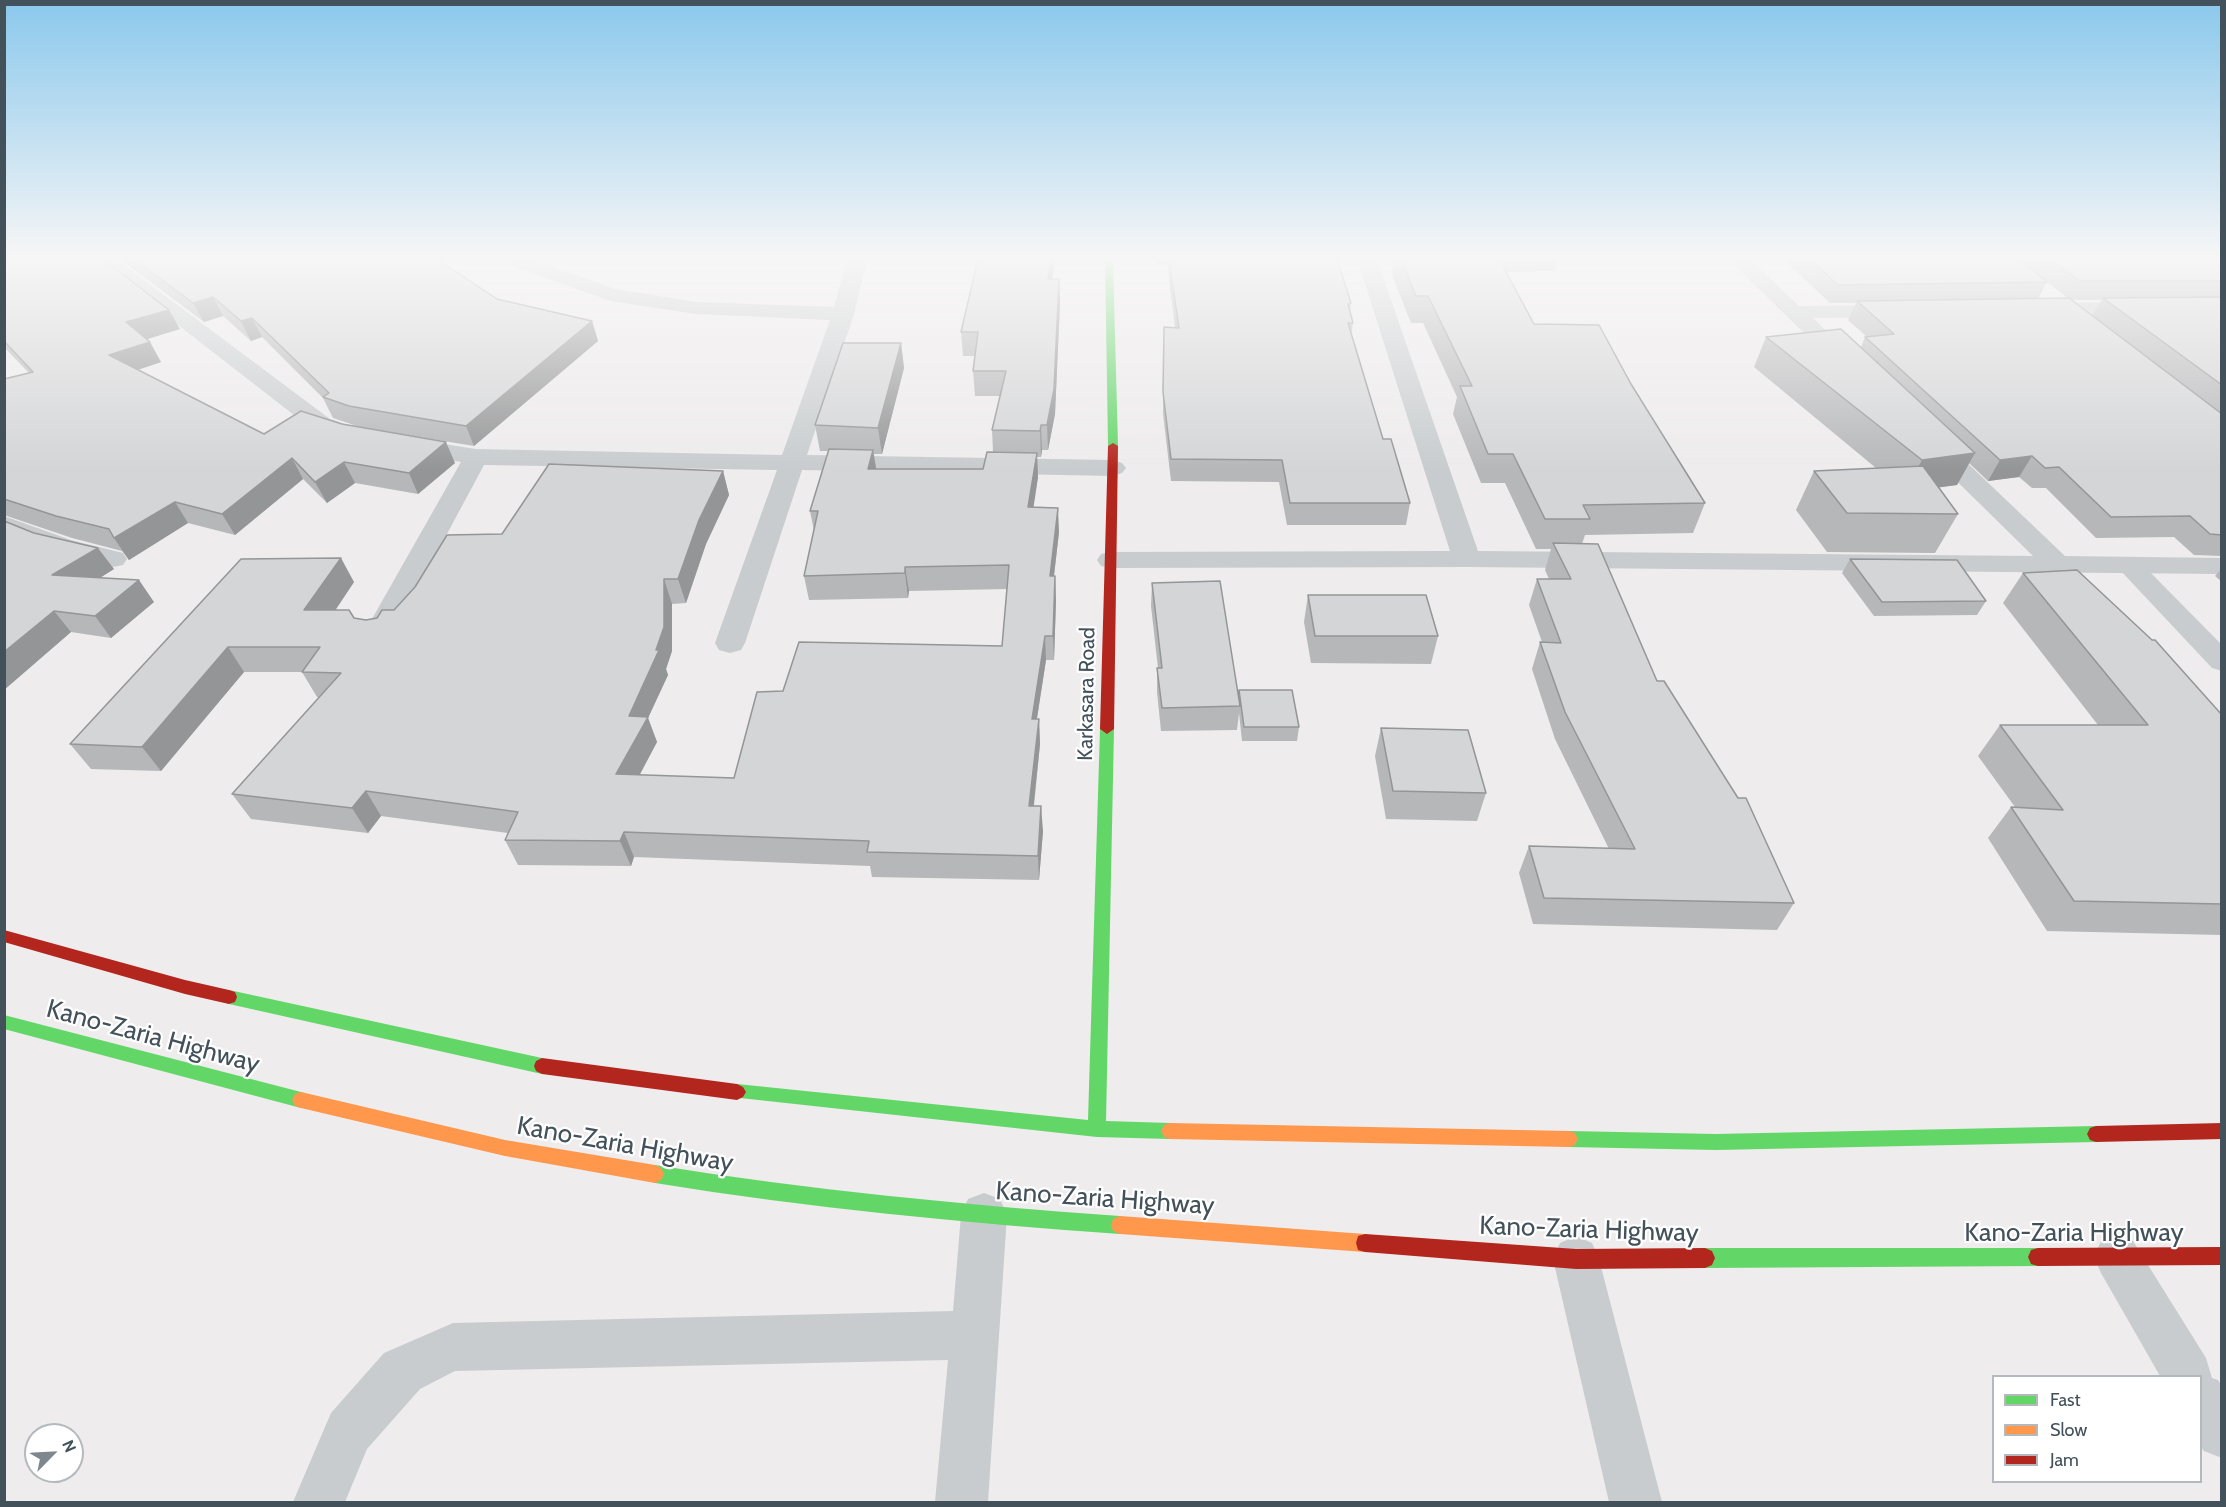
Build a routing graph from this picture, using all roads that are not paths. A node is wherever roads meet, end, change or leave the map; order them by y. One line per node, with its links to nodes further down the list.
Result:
1 (196, 329): 8 (street)
2 (838, 329): 9 (street)
3 (1110, 329): 10 (main road, Karkasara Road)
4 (1390, 329): 13 (street)
5 (1814, 329): 6 (street)
6 (1863, 377)
7 (1914, 426): 15 (street)
8 (476, 457): 9 (street); 18 (street)
9 (792, 461): 10 (street); 19 (street)
10 (1113, 468): 14 (main road, Karkasara Road)
11 (4, 524): 12 (street)
12 (113, 559)
13 (1467, 559): 14 (street); 15 (street)
14 (1111, 560): 23 (main road, Karkasara Road)
15 (2057, 564): 16 (street)
16 (2129, 565): 17 (street); 20 (lane)
17 (2222, 566)
18 (379, 633)
19 (730, 643)
20 (2222, 662)
21 (4, 936): 23 (main road)
22 (4, 1022): 25 (main road, Kano-Zaria Highway)
23 (1097, 1130): 24 (main road)
24 (2222, 1131)
25 (984, 1215): 28 (main road, Kano-Zaria Highway); 29 (street)
26 (2222, 1256): 27 (main road, Kano-Zaria Highway)
27 (2117, 1257): 28 (main road, Kano-Zaria Highway); 30 (street)
28 (1576, 1259): 35 (street)
29 (975, 1335): 33 (street); 34 (street)
30 (2187, 1375)
31 (2202, 1401): 32 (street)
32 (2222, 1433)
33 (319, 1503)
34 (962, 1503)
35 (1636, 1503)

